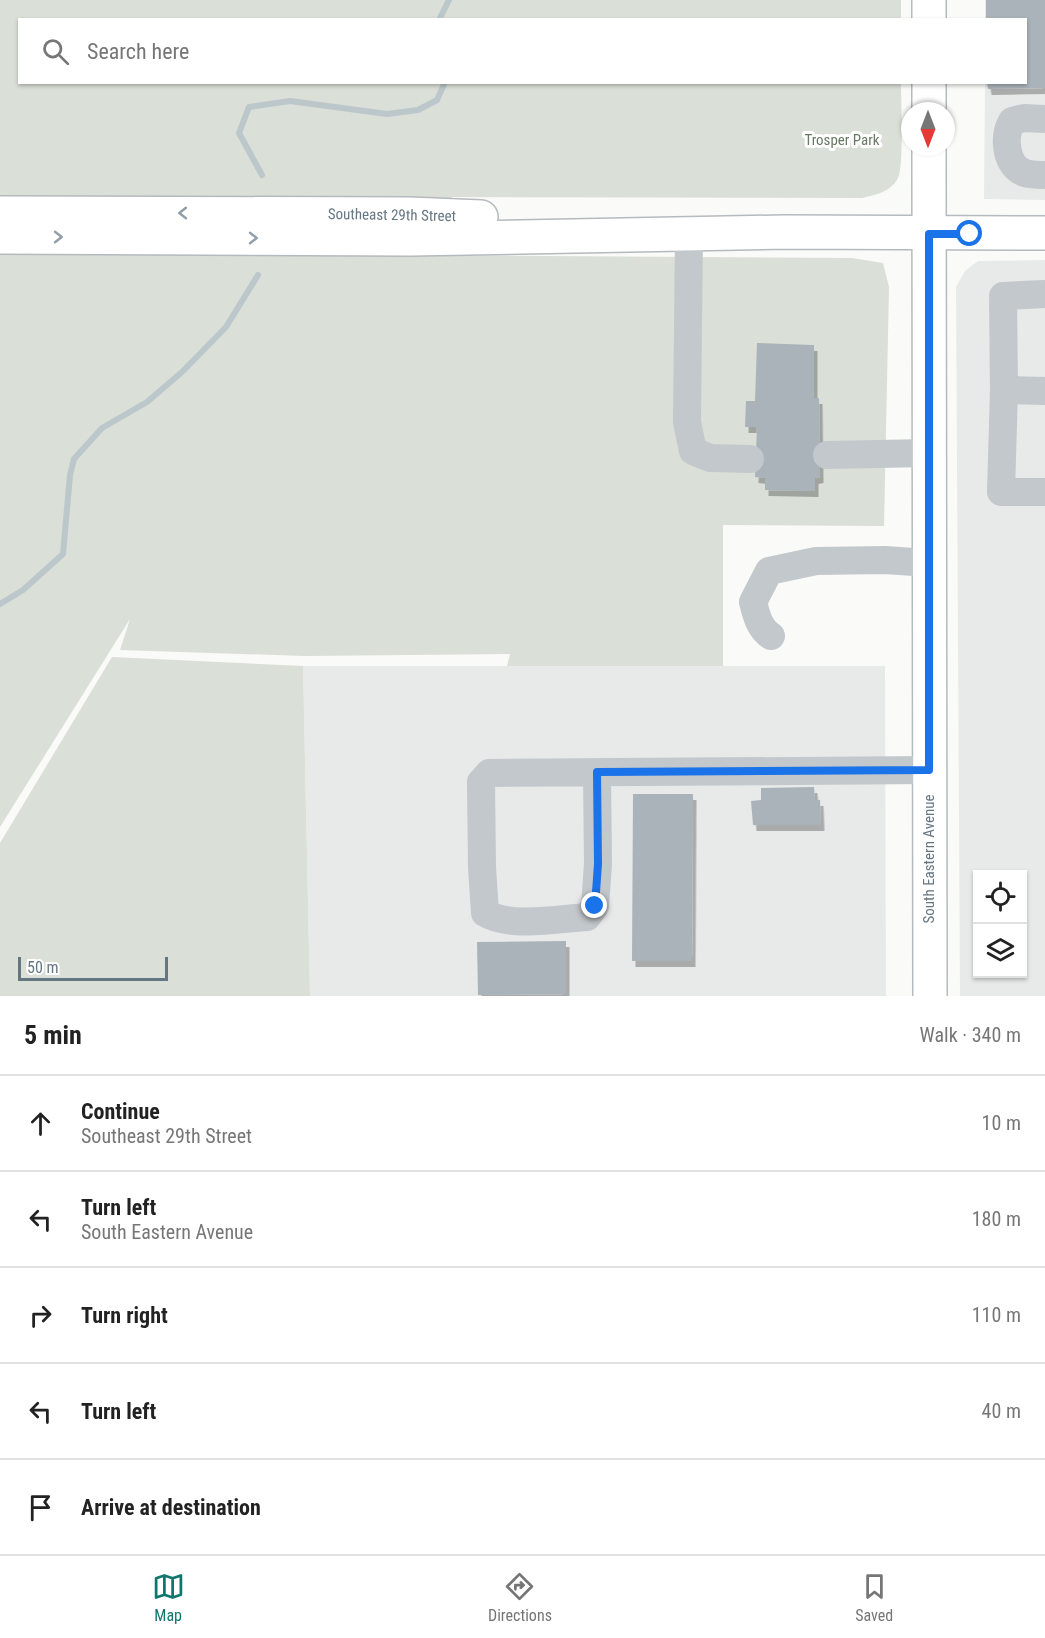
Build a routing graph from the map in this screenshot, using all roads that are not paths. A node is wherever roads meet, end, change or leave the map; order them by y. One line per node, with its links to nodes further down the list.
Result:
1 (929, 0): 2 (main road)
2 (929, 18)
3 (929, 84): 4 (main road)
4 (929, 102)
5 (1045, 118): 7 (lane)
6 (929, 156): 12 (main road, South Eastern Avenue)
7 (1045, 175)
8 (0, 213): 9 (main road, Southeast 29th Street, one-way to 8)
9 (784, 232): 11 (main road, Southeast 29th Street); 12 (main road, Southeast 29th Street)
10 (1045, 233): 12 (main road, Southeast 29th Street)
11 (689, 234): 13 (main road, Southeast 29th Street, one-way to 11); 19 (lane)
12 (929, 234): 17 (main road, South Eastern Avenue)
13 (0, 237)
14 (1045, 294): 15 (lane)
15 (1004, 390): 16 (lane); 20 (lane)
16 (1045, 391)
17 (928, 453): 18 (lane); 21 (main road, South Eastern Avenue)
18 (827, 455)
19 (750, 459)
20 (1045, 492)
21 (928, 563): 22 (lane); 23 (main road, South Eastern Avenue)
22 (771, 636)
23 (929, 770): 24 (lane); 25 (main road, South Eastern Avenue)
24 (597, 772): 24 (lane)
25 (930, 996)

